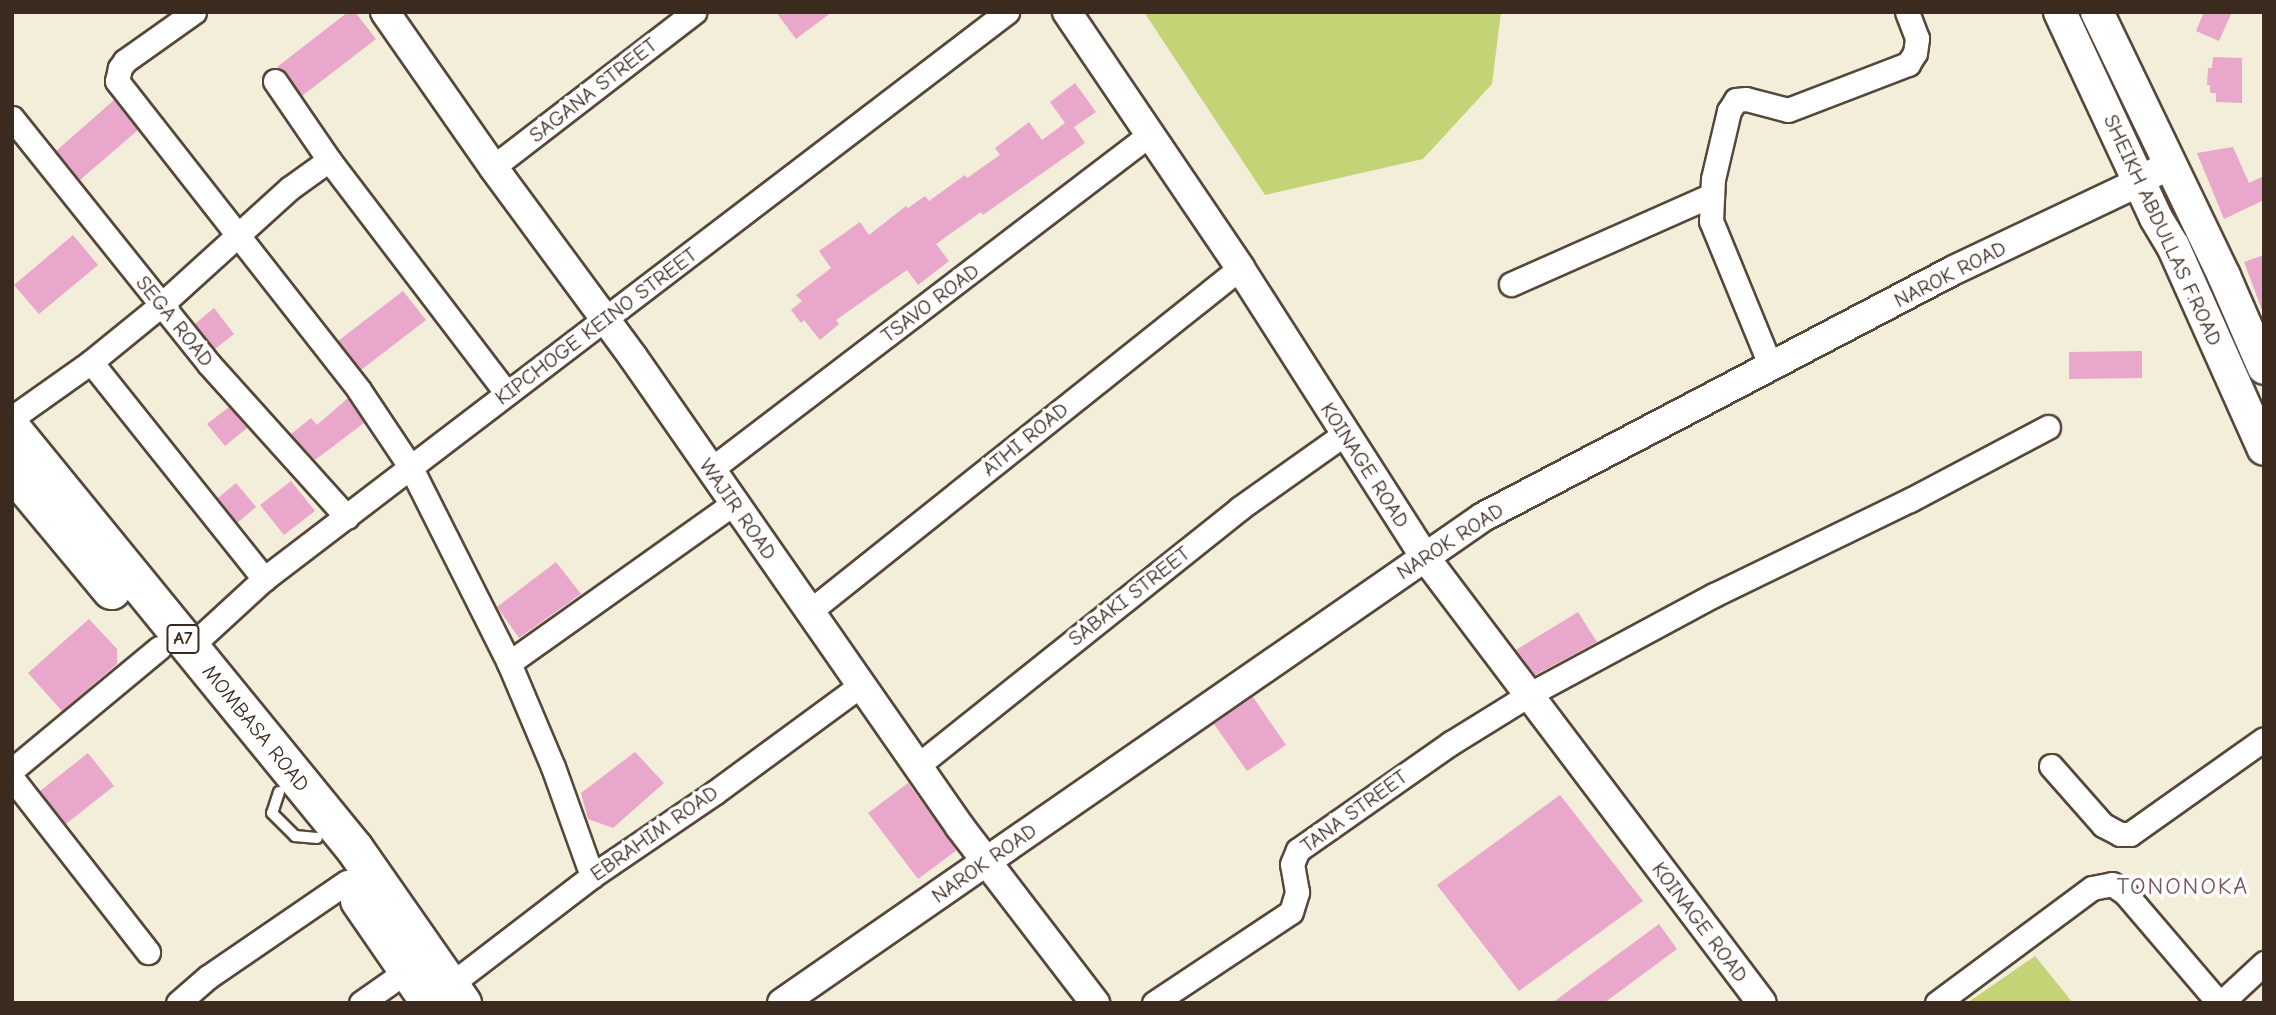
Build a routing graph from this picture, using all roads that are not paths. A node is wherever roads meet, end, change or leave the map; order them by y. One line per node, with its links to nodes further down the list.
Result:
1 (194, 12): 17 (street)
2 (385, 12): 14 (street, WAJIR ROAD)
3 (694, 12): 14 (street, SAGANA STREET)
4 (1007, 12): 21 (street, KIPCHOGE KEINO STREET)
5 (1067, 12): 11 (street, KOINAGE ROAD)
6 (1907, 12): 16 (street)
7 (2060, 12): 15 (main road, SHEIKH ABDULLAS F.ROAD)
8 (2101, 14): 13 (main road, SHEIKH ABDULLAS F.ROAD)
9 (275, 81): 12 (street)
10 (12, 118): 20 (street, SEGA ROAD)
11 (1149, 135): 18 (street, KOINAGE ROAD); 32 (street, TSAVO ROAD)
12 (329, 160): 17 (street); 25 (street)
13 (2169, 164): 15 (street, NAROK ROAD); 24 (main road, SHEIKH ABDULLAS F.ROAD)
14 (493, 167): 21 (street, WAJIR ROAD)
15 (2139, 182): 23 (street, NAROK ROAD); 30 (main road, SHEIKH ABDULLAS F.ROAD)
16 (1710, 196): 19 (street); 23 (street)
17 (240, 235): 20 (street); 31 (street)
18 (1240, 268): 29 (street, KOINAGE ROAD); 39 (street, ATHI ROAD)
19 (1511, 284)
20 (162, 304): 22 (street); 35 (street, SEGA ROAD)
21 (605, 322): 25 (street, KIPCHOGE KEINO STREET); 32 (street, WAJIR ROAD)
22 (90, 362): 26 (street); 37 (street)
23 (1771, 367): 36 (street, NAROK ROAD)
24 (2264, 368)
25 (506, 392): 31 (street, KIPCHOGE KEINO STREET)
26 (12, 418)
27 (2048, 427): 43 (street, TANA STREET)
28 (12, 429): 38 (highway, MOMBASA ROAD / A7)
29 (1346, 433): 36 (street, KOINAGE ROAD); 45 (street, SABAKI STREET)
30 (2264, 449)
31 (411, 468): 35 (street, KIPCHOGE KEINO STREET); 40 (street)
32 (710, 470): 34 (street, WAJIR ROAD)
33 (12, 471): 38 (highway, MOMBASA ROAD / A7)
34 (734, 503): 39 (street, WAJIR ROAD); 40 (street)
35 (347, 517): 37 (street, KIPCHOGE KEINO STREET)
36 (1424, 556): 43 (street, KOINAGE ROAD); 49 (street, NAROK ROAD)
37 (264, 579): 41 (street, KIPCHOGE KEINO STREET)
38 (134, 598): 41 (highway, MOMBASA ROAD / A7)
39 (810, 611): 42 (street, WAJIR ROAD)
40 (509, 663): 50 (street)
41 (188, 664): 47 (street, KIPCHOGE KEINO STREET); 51 (highway, MOMBASA ROAD / A7); 56 (highway, MOMBASA ROAD / A7)
42 (861, 685): 45 (street, WAJIR ROAD); 50 (street, EBRAHIM ROAD)
43 (1531, 694): 60 (street, TANA STREET); 61 (street, KOINAGE ROAD)
44 (2264, 739): 46 (street)
45 (917, 765): 49 (street, WAJIR ROAD)
46 (2051, 766)
47 (12, 770)
48 (12, 778): 52 (street)
49 (985, 862): 58 (street, NAROK ROAD); 59 (street, WAJIR ROAD)
50 (592, 876): 56 (street, EBRAHIM ROAD)
51 (347, 882): 54 (highway, MOMBASA ROAD / A7); 55 (street)
52 (148, 952)
53 (2264, 963): 63 (street)
54 (408, 970): 56 (highway, MOMBASA ROAD / A7); 57 (street)
55 (184, 996)
56 (447, 997)
57 (361, 1003)
58 (782, 1003)
59 (1095, 1003)
60 (1154, 1003)
61 (1762, 1003)
62 (1937, 1003): 63 (street)
63 (2220, 1003)

